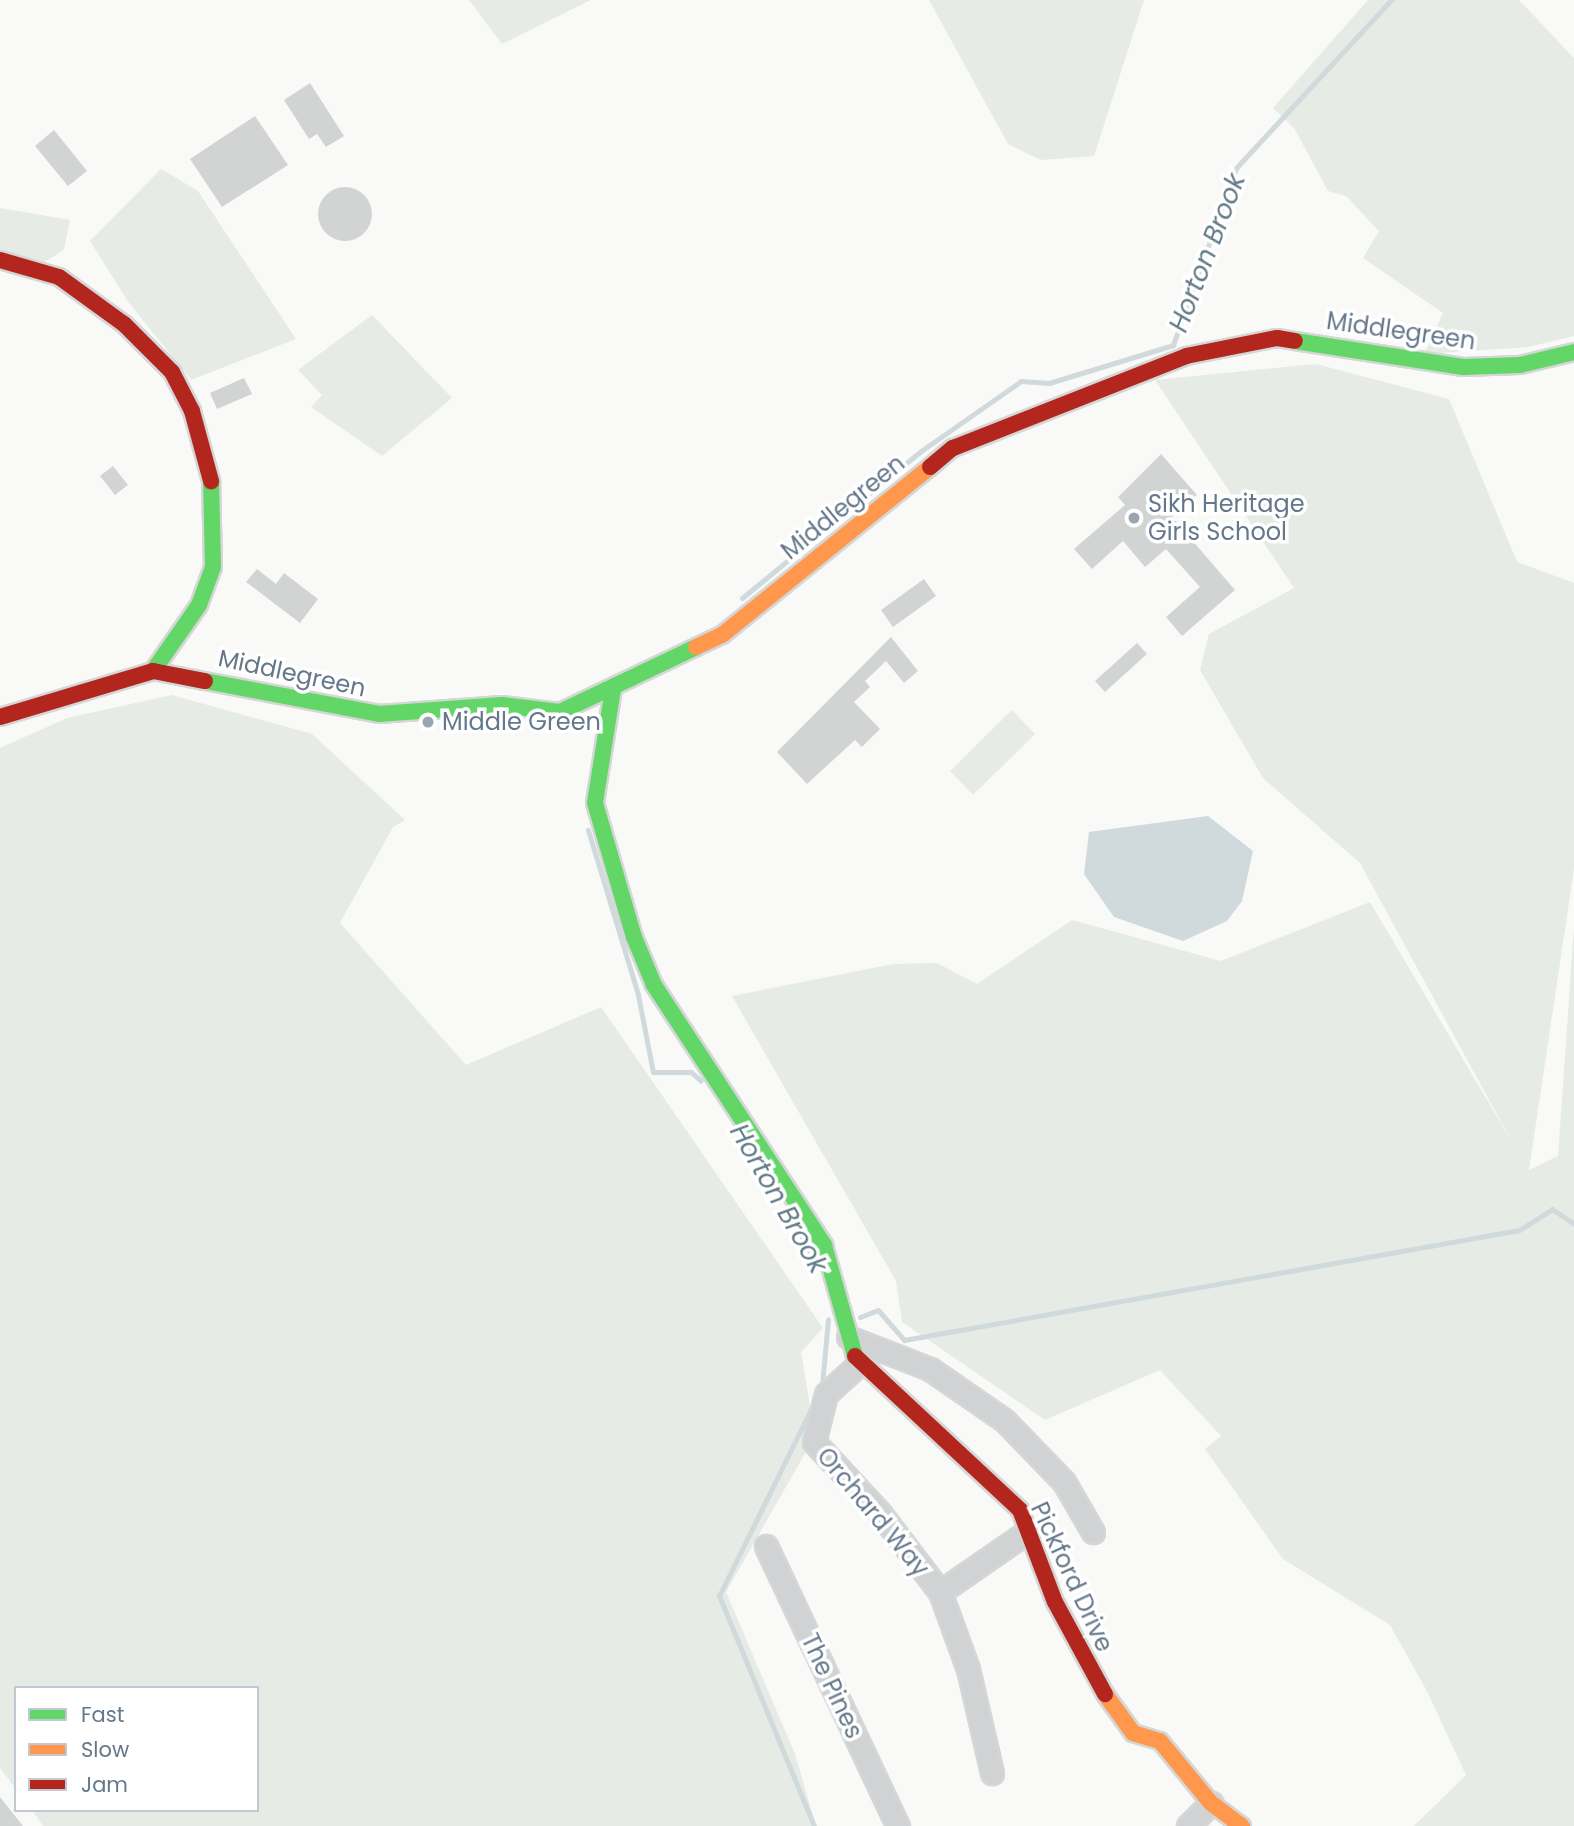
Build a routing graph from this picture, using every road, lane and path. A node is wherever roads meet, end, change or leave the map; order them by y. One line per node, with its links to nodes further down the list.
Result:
1 (0, 260): 3 (street)
2 (1574, 352): 4 (street, Middlegreen)
3 (153, 671): 4 (street, Middlegreen); 5 (street)
4 (612, 690): 6 (street)
5 (0, 717)
6 (853, 1350): 7 (street, Pickford Drive); 8 (street); 10 (street, Orchard Way)
7 (1028, 1531): 10 (street, Orchard Way); 12 (street, Pickford Drive)
8 (1093, 1532)
9 (766, 1546): 13 (street, The Pines)
10 (940, 1592): 11 (street, Orchard Way)
11 (992, 1773)
12 (1211, 1803): 14 (street); 15 (street, Pickford Drive)
13 (898, 1826)
14 (1188, 1826)
15 (1242, 1826)

